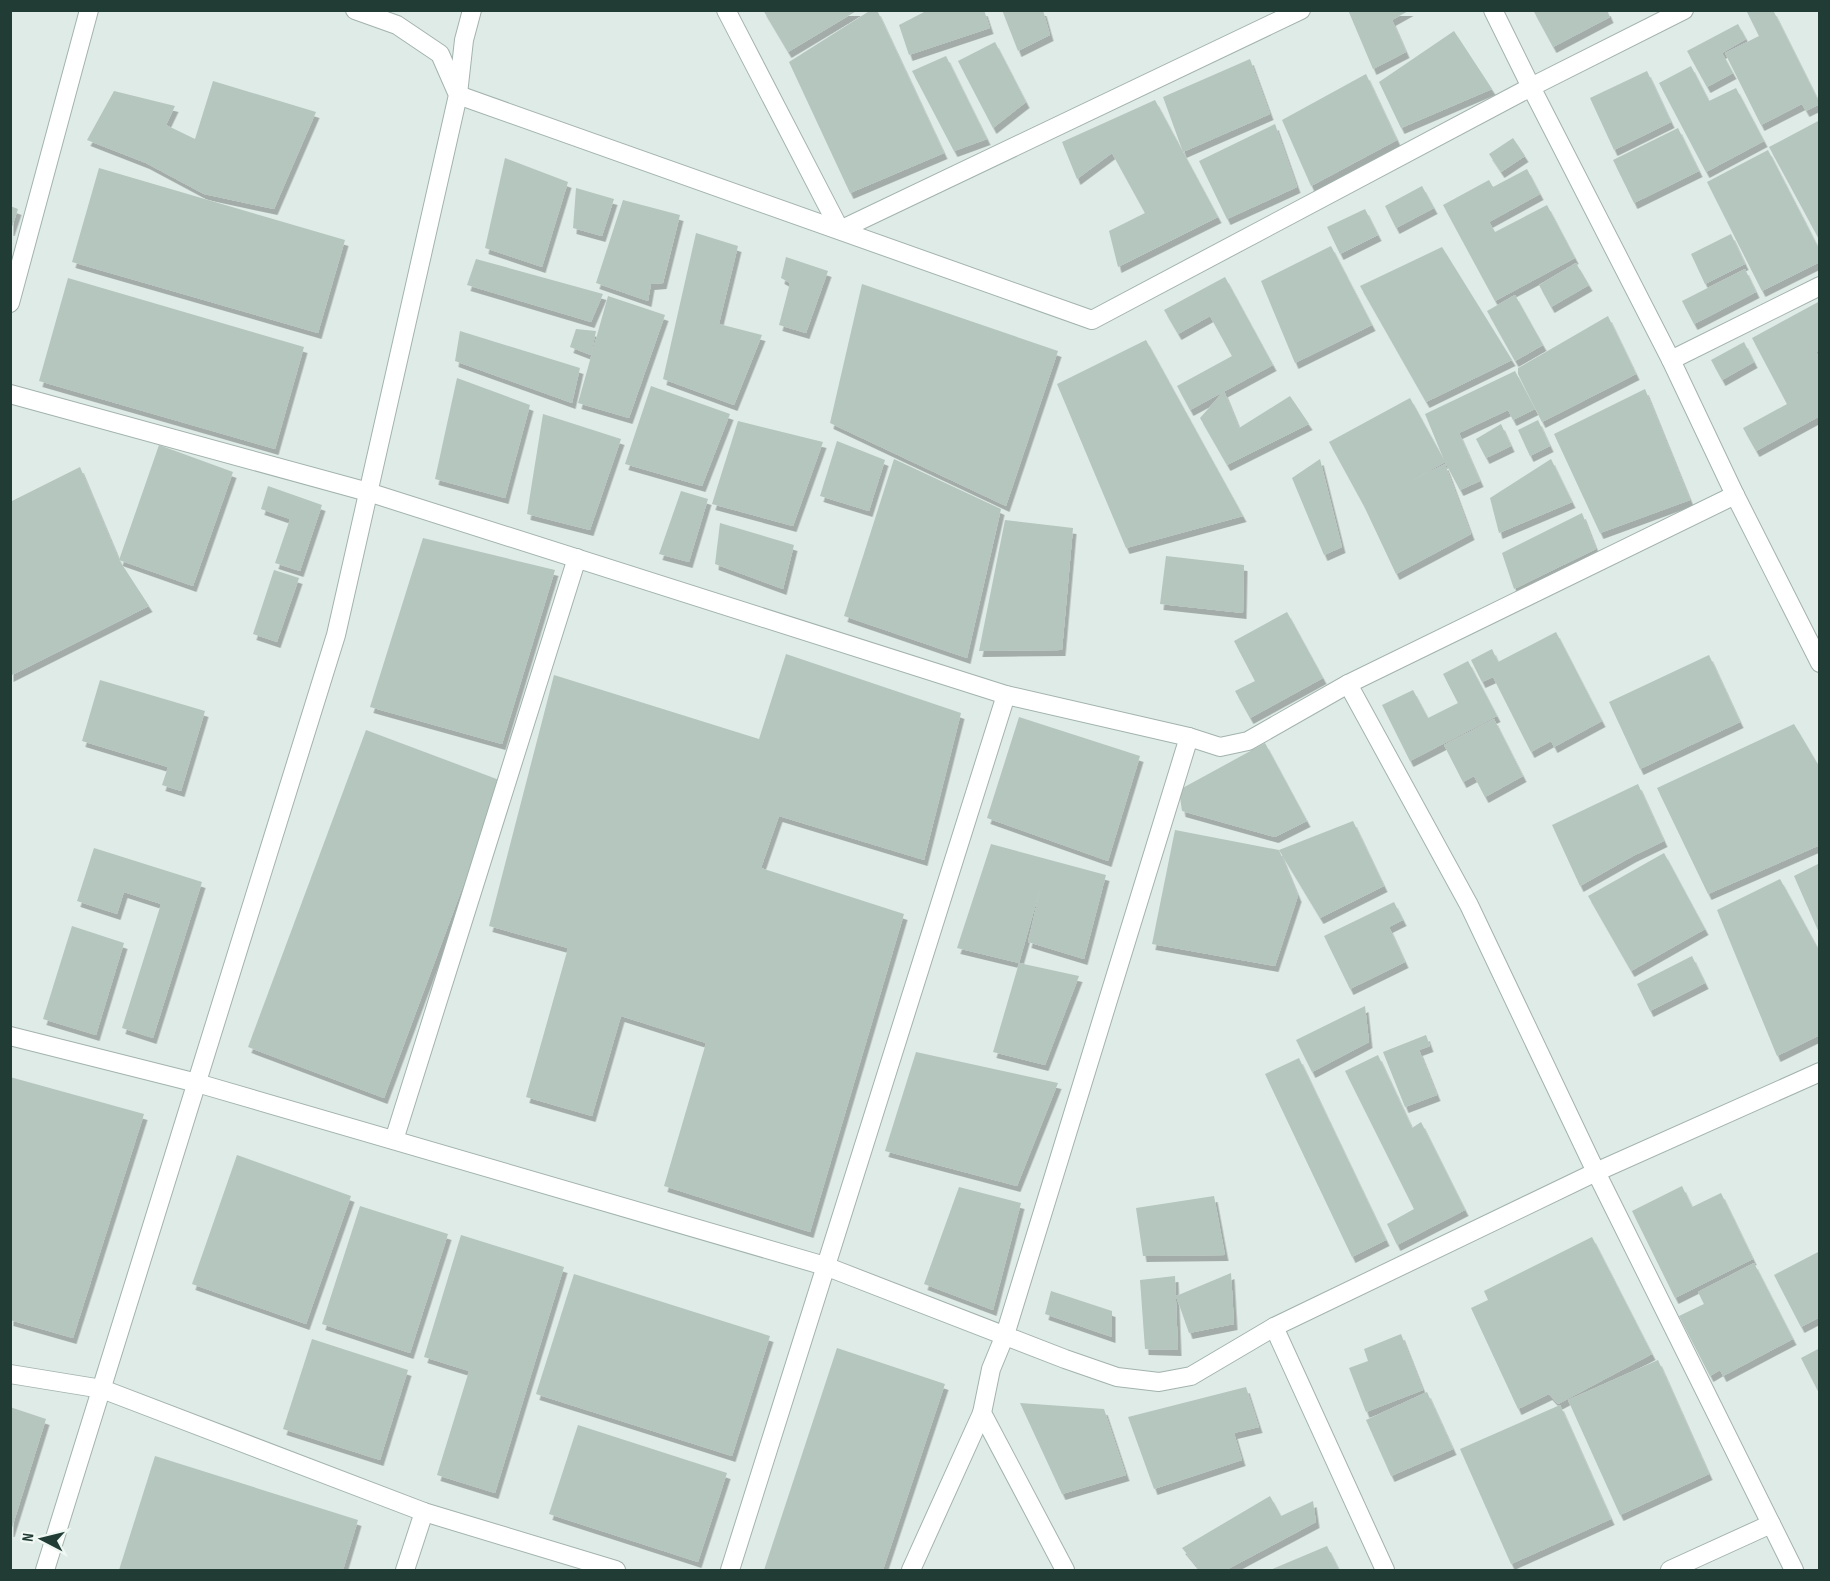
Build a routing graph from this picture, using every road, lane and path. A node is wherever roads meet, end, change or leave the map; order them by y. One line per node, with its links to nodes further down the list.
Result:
1 (89, 10): 12 (street)
2 (355, 10): 9 (street)
3 (472, 10): 9 (street)
4 (726, 10): 10 (street)
5 (1301, 10): 10 (street)
6 (1494, 10): 8 (street)
7 (1684, 10): 8 (street)
8 (1531, 87): 10 (street); 13 (street)
9 (458, 95): 10 (street); 15 (street)
10 (840, 230)
11 (1820, 286): 13 (street)
12 (10, 303)
13 (1671, 360): 16 (street)
14 (10, 394): 15 (street)
15 (368, 492): 17 (street); 24 (street)
16 (1735, 495): 18 (street); 19 (street)
17 (577, 558): 20 (street); 25 (street)
18 (1820, 663)
19 (1348, 684): 21 (street); 26 (street)
20 (1006, 695): 21 (street); 27 (street)
21 (1189, 737): 29 (street)
22 (10, 1035): 24 (street)
23 (1820, 1072): 26 (street)
24 (197, 1083): 25 (street); 31 (street)
25 (394, 1140): 27 (street)
26 (1596, 1172): 28 (street); 34 (street)
27 (825, 1266): 29 (street); 38 (street)
28 (1274, 1327): 29 (street); 41 (street)
29 (1005, 1335): 32 (street)
30 (10, 1374): 31 (street)
31 (102, 1389): 33 (street); 35 (street)
32 (982, 1413): 39 (street); 40 (street)
33 (424, 1512): 36 (street); 37 (street)
34 (1771, 1524): 42 (street); 43 (street)
35 (45, 1570)
36 (405, 1570)
37 (616, 1570)
38 (730, 1570)
39 (911, 1570)
40 (1065, 1570)
41 (1385, 1570)
42 (1670, 1570)
43 (1794, 1570)

